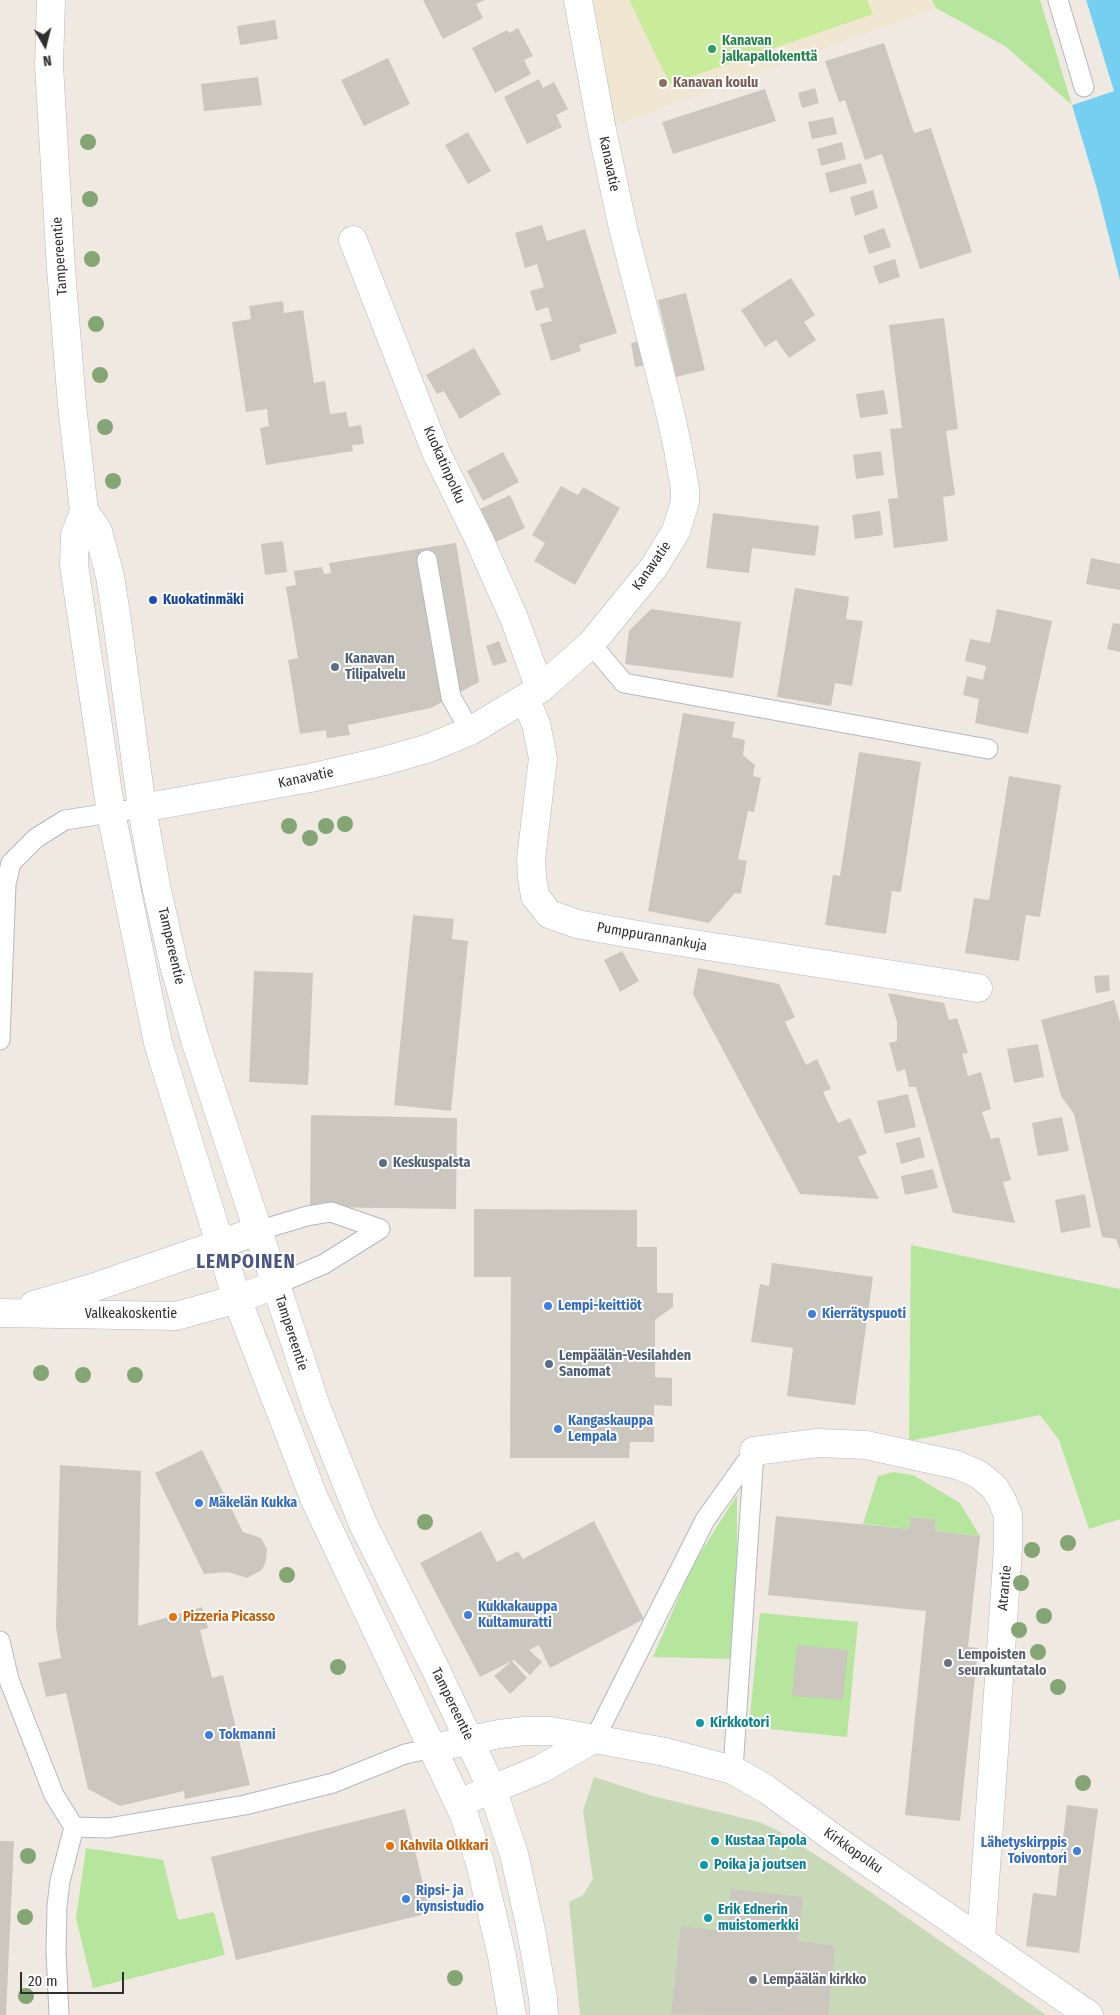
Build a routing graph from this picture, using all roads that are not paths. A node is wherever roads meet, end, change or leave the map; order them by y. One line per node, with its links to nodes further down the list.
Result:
1 (51, 0): 6 (street, Tampereentie)
2 (578, 0): 8 (street, Kanavatie)
3 (1058, 0): 4 (lane)
4 (1084, 87)
5 (353, 240): 9 (street, Kuokatinpolku)
6 (84, 511): 12 (street, Tampereentie); 13 (street, Tampereentie)
7 (427, 560): 10 (lane)
8 (591, 644): 9 (street, Kanavatie); 11 (lane)
9 (533, 694): 10 (street, Kanavatie); 14 (street, Pumppurannankuja)
10 (470, 731): 12 (street, Kanavatie)
11 (988, 749)
12 (142, 808): 13 (lane); 16 (street, Tampereentie)
13 (111, 813): 15 (lane); 17 (street, Tampereentie)
14 (978, 988)
15 (0, 1040)
16 (257, 1232): 17 (street, Valkeakoskentie); 18 (street, Tampereentie); 18 (lane)
17 (219, 1244): 19 (street, Tampereentie); 20 (street, Valkeakoskentie)
18 (275, 1285): 19 (street, Valkeakoskentie); 24 (street, Tampereentie)
19 (236, 1299): 20 (street, Valkeakoskentie); 25 (street, Tampereentie)
20 (6, 1313)
21 (754, 1451): 23 (lane); 26 (lane); 30 (street, Atrantie)
22 (0, 1641): 29 (lane)
23 (594, 1738): 24 (street, Kirkkopolku); 26 (street, Kirkkopolku); 27 (street)
24 (470, 1740): 25 (street, Kirkkopolku); 27 (street, Tampereentie)
25 (433, 1748): 28 (street, Tampereentie); 29 (lane)
26 (733, 1770): 30 (street, Kirkkopolku)
27 (492, 1791): 28 (street); 33 (street, Tampereentie)
28 (459, 1804): 32 (street, Tampereentie)
29 (74, 1827): 31 (lane)
30 (981, 1940): 34 (street, Kirkkopolku)
31 (59, 2015)
32 (512, 2015)
33 (544, 2015)
34 (1089, 2015)

